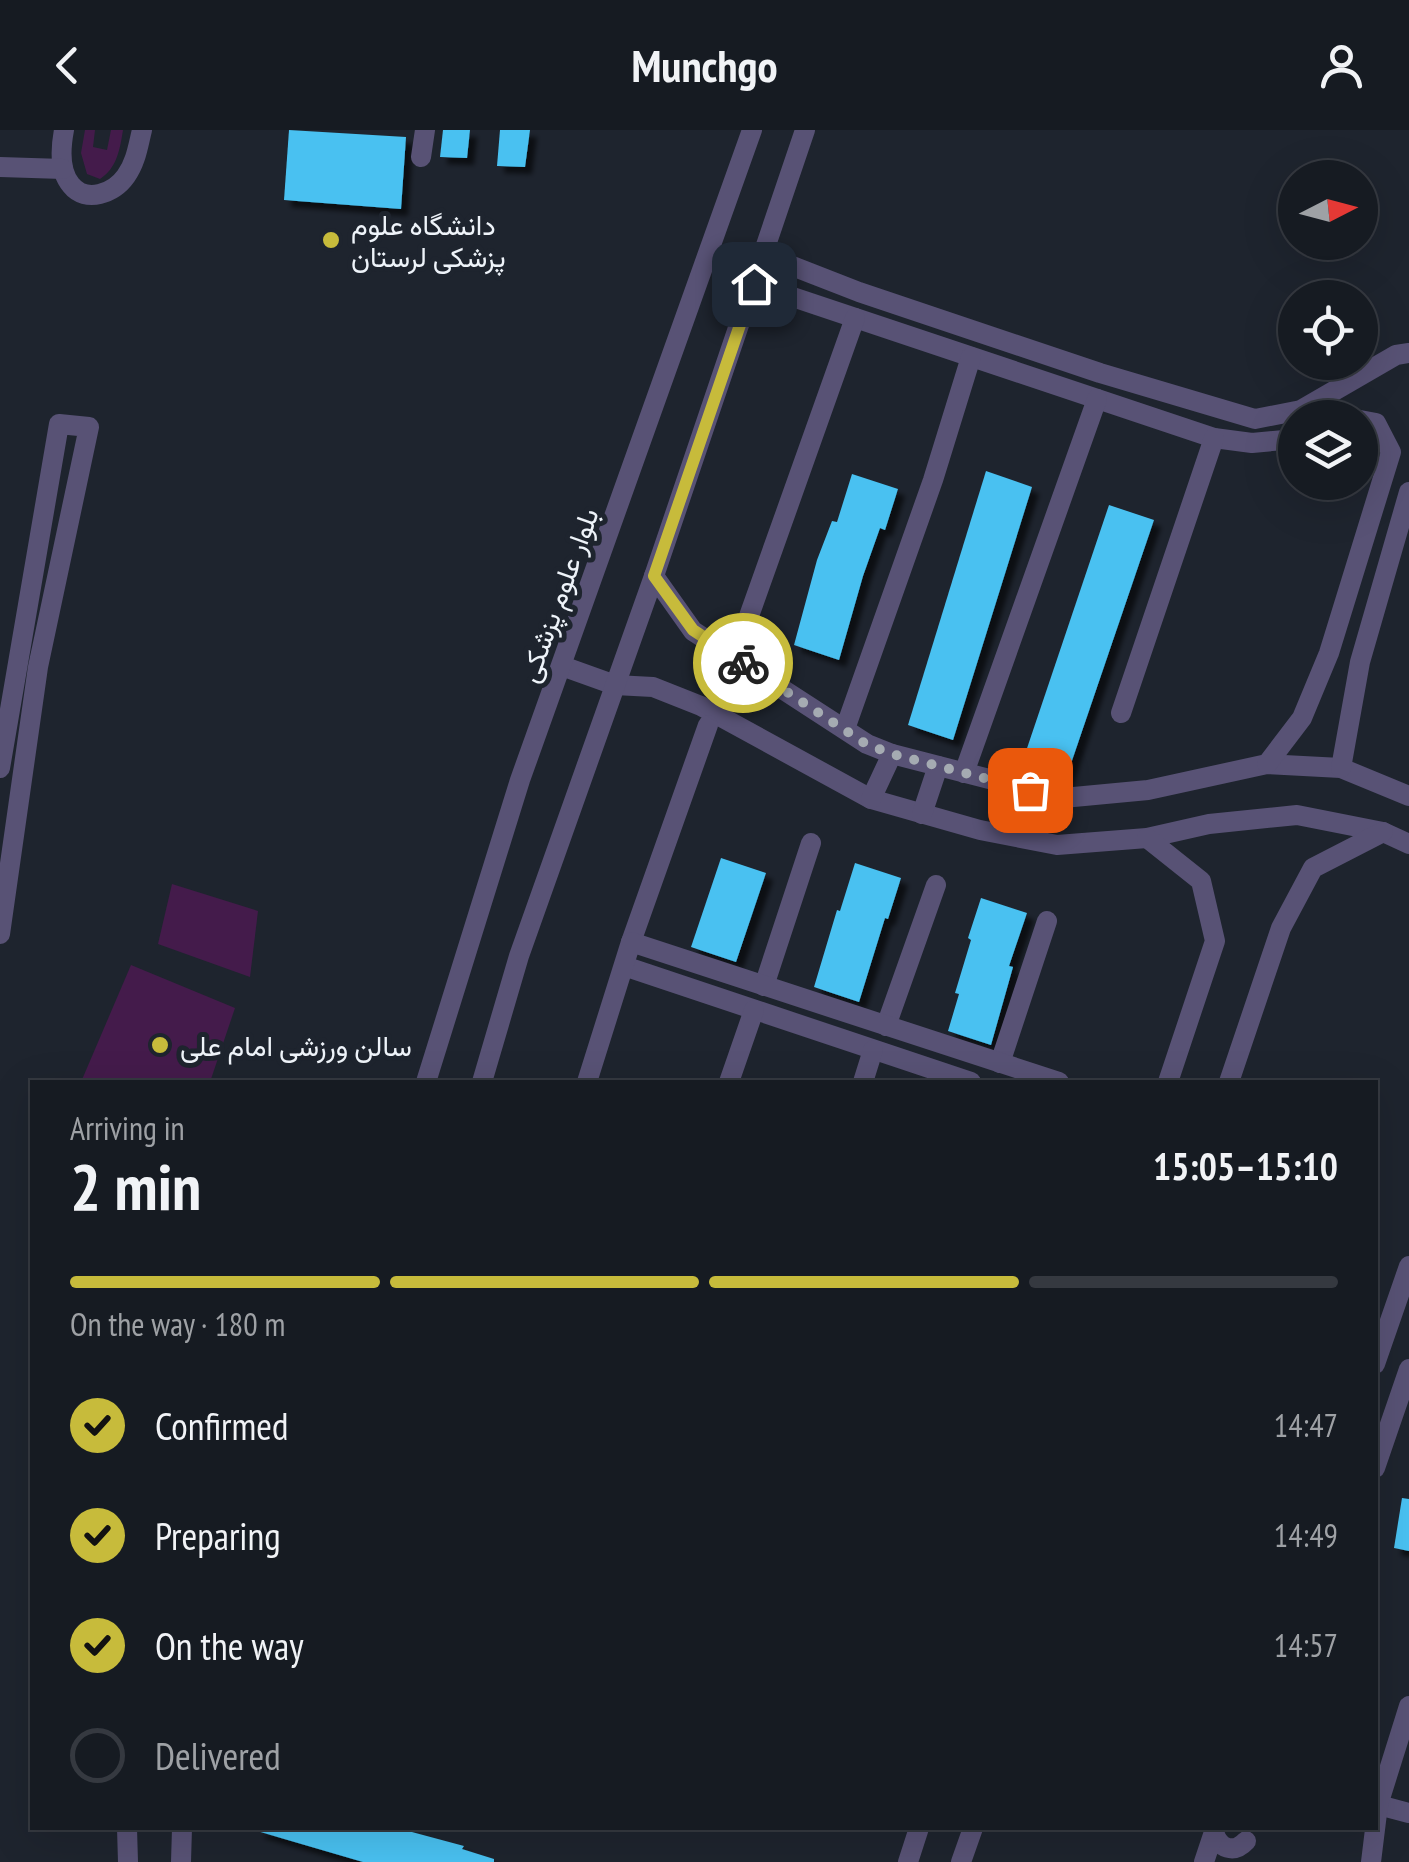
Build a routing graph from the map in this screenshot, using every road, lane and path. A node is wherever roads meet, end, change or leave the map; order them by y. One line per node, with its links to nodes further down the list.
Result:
1 (64, 130): 8 (street)
2 (142, 130): 8 (street)
3 (425, 130): 6 (street)
4 (752, 130): 23 (street, بلوار علوم پزشکی)
5 (805, 130): 9 (street)
6 (421, 157)
7 (0, 167): 8 (street)
8 (64, 169)
9 (773, 258): 10 (street); 12 (street)
10 (763, 287): 11 (street); 21 (street)
11 (855, 318): 13 (street); 22 (street)
12 (1409, 353)
13 (971, 357): 14 (street); 27 (street)
14 (1097, 399): 16 (street); 33 (street)
15 (1378, 427): 18 (street)
16 (1214, 438): 17 (street); 25 (street)
17 (1278, 441)
18 (1378, 492)
19 (1409, 492): 32 (street)
20 (1376, 500): 29 (street)
21 (654, 576): 24 (street); 27 (street)
22 (750, 616)
23 (562, 666): 24 (street); 52 (street, بلوار علوم پزشکی)
24 (615, 685): 35 (street); 53 (street)
25 (1121, 713)
26 (708, 725): 45 (street)
27 (845, 729): 28 (street)
28 (892, 754): 30 (street); 35 (street)
29 (1267, 764): 32 (street); 33 (street)
30 (938, 766): 33 (street); 37 (street)
31 (0, 768): 36 (street)
32 (1341, 768): 34 (street)
33 (964, 773)
34 (1409, 796)
35 (871, 799): 37 (street)
36 (8, 813): 44 (street)
37 (922, 814): 39 (street)
38 (1383, 832): 39 (street); 41 (street); 60 (street)
39 (1147, 838): 59 (street)
40 (812, 843): 47 (street)
41 (1409, 844)
42 (936, 884): 49 (street)
43 (1047, 921): 51 (street)
44 (0, 934)
45 (631, 942): 46 (street); 47 (street)
46 (624, 966): 48 (street); 54 (street)
47 (764, 986): 49 (street)
48 (754, 1010): 50 (street); 55 (street)
49 (886, 1026): 51 (street)
50 (873, 1050): 56 (street); 57 (street)
51 (1000, 1063): 58 (street)
52 (427, 1080)
53 (483, 1080)
54 (588, 1080)
55 (730, 1080)
56 (864, 1080)
57 (965, 1080)
58 (1052, 1080)
59 (1169, 1080)
60 (1230, 1080)
61 (1409, 1266): 62 (street)
62 (1378, 1355)
63 (1409, 1369): 64 (street)
64 (1401, 1422): 65 (street)
65 (1378, 1463)
66 (1409, 1706): 67 (street)
67 (1378, 1802)
68 (1378, 1805): 69 (street)
69 (1409, 1813)
70 (127, 1830): 77 (street)
71 (182, 1830): 78 (street)
72 (919, 1830): 79 (street)
73 (972, 1830): 80 (street)
74 (1215, 1830): 76 (street); 81 (street)
75 (1374, 1830): 83 (street)
76 (1249, 1834): 82 (street)
77 (128, 1862)
78 (181, 1862)
79 (908, 1862)
80 (961, 1862)
81 (1204, 1862)
82 (1239, 1862)
83 (1371, 1862)

